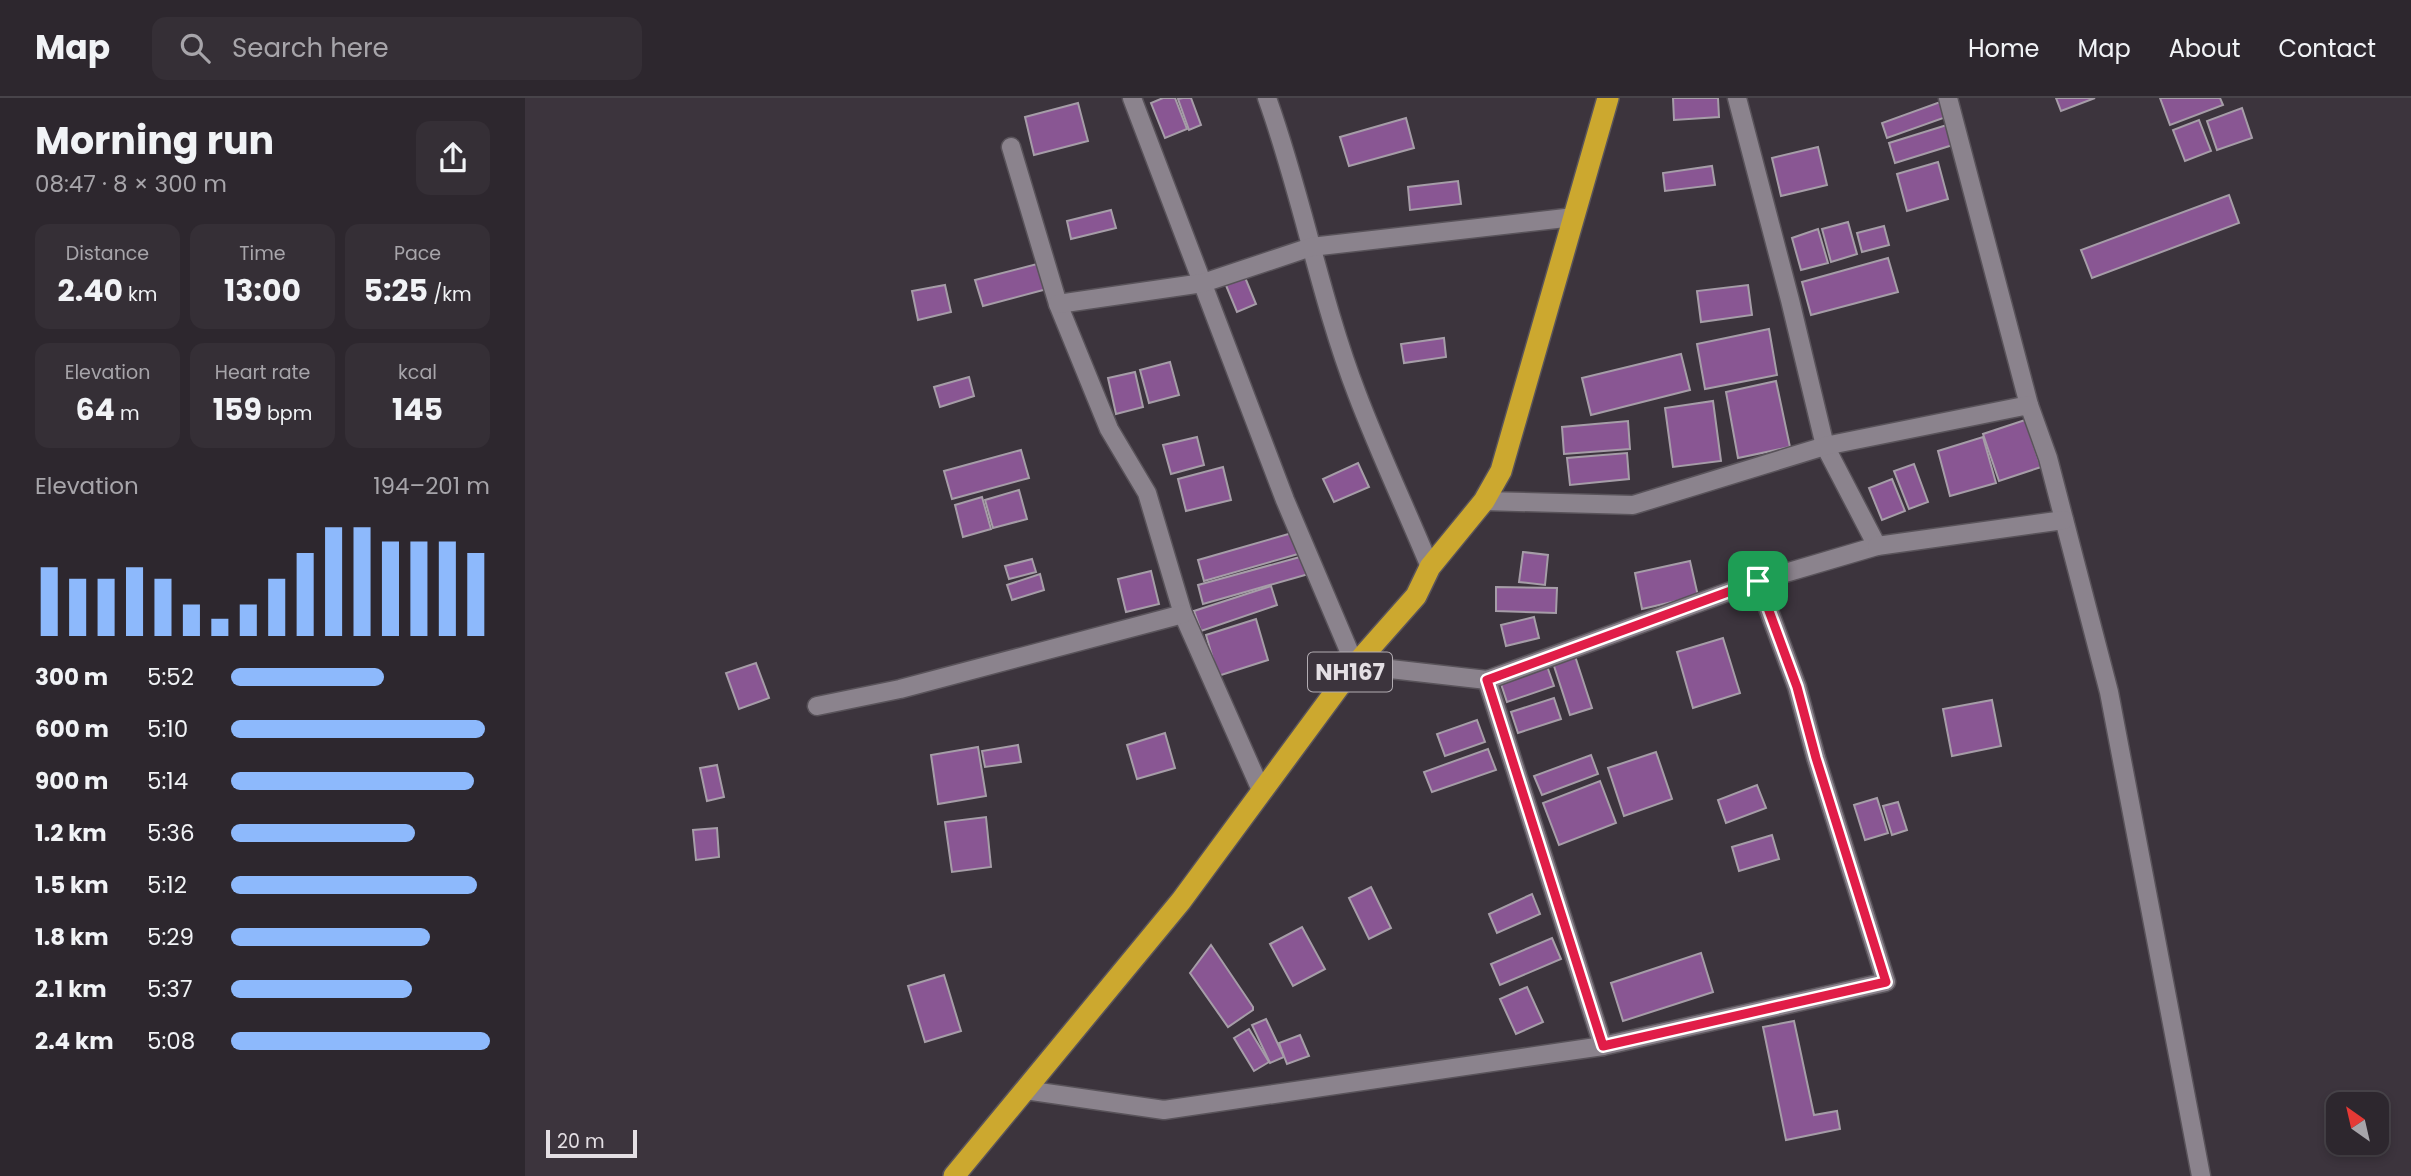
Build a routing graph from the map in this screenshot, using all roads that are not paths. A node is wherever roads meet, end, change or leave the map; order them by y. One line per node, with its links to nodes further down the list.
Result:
1 (1132, 98): 9 (street)
2 (1266, 98): 8 (street)
3 (1608, 98): 7 (highway, NH167)
4 (1737, 98): 12 (street)
5 (1948, 98): 11 (street)
6 (1011, 147): 10 (street)
7 (1574, 217): 8 (street); 13 (highway, NH167)
8 (1311, 247): 9 (street); 16 (street)
9 (1203, 283): 10 (street); 19 (street)
10 (1058, 304): 18 (street)
11 (2029, 405): 12 (street); 14 (street)
12 (1825, 446): 13 (street); 15 (street)
13 (1484, 501): 16 (highway, NH167)
14 (2064, 520): 15 (street); 26 (street)
15 (1877, 546): 17 (street)
16 (1430, 567): 19 (highway, NH167)
17 (1758, 581): 20 (street); 23 (street)
18 (1183, 614): 21 (street); 22 (street)
19 (1355, 665): 20 (street); 22 (highway, NH167)
20 (1487, 680): 23 (street)
21 (817, 706)
22 (1261, 790): 24 (highway, NH167)
23 (1603, 1046): 24 (street)
24 (1024, 1090): 25 (highway, NH167)
25 (954, 1176)
26 (2201, 1176)

